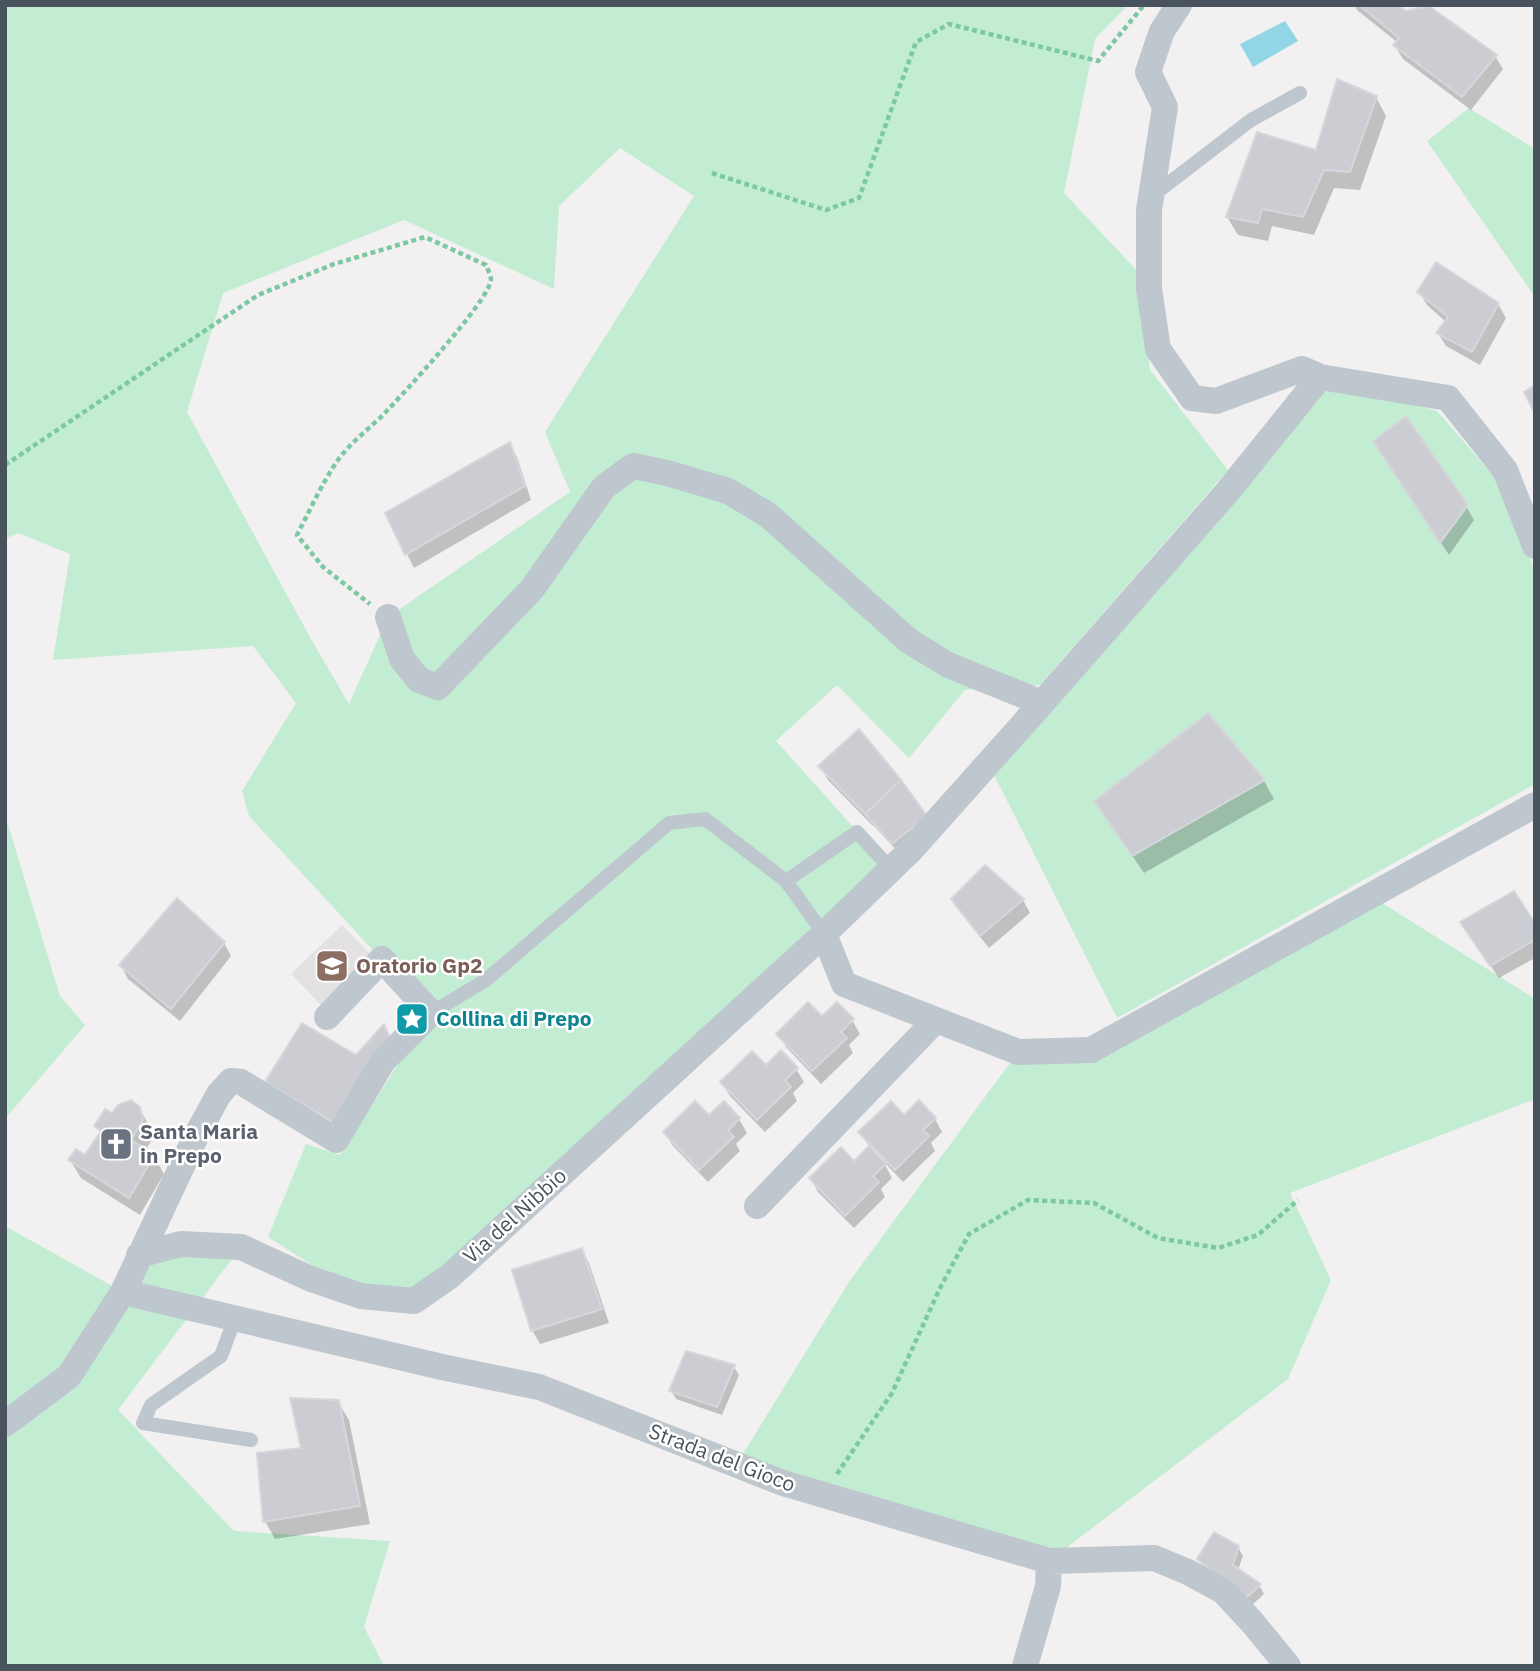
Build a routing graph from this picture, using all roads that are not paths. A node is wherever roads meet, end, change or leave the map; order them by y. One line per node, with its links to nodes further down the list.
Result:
1 (1178, 5): 3 (street)
2 (1300, 93): 3 (lane)
3 (1151, 197): 4 (street)
4 (1320, 377): 5 (street); 7 (street, Via del Nibbio)
5 (1535, 546)
6 (388, 617): 7 (street)
7 (1042, 703): 9 (street, Via del Nibbio)
8 (1535, 805): 14 (street)
9 (891, 869): 10 (lane); 11 (street, Via del Nibbio)
10 (786, 881): 11 (lane); 12 (lane)
11 (824, 934): 14 (street); 16 (street, Via del Nibbio)
12 (431, 1013): 13 (street); 16 (street)
13 (327, 1017)
14 (936, 1020): 15 (street)
15 (757, 1206)
16 (139, 1255): 17 (street)
17 (123, 1292): 18 (street, Strada del Gioco); 19 (street)
18 (235, 1318): 20 (lane); 21 (street, Strada del Gioco)
19 (5, 1424)
20 (251, 1440)
21 (1049, 1561): 22 (street); 23 (street, Strada del Gioco)
22 (1025, 1666)
23 (1288, 1666)

